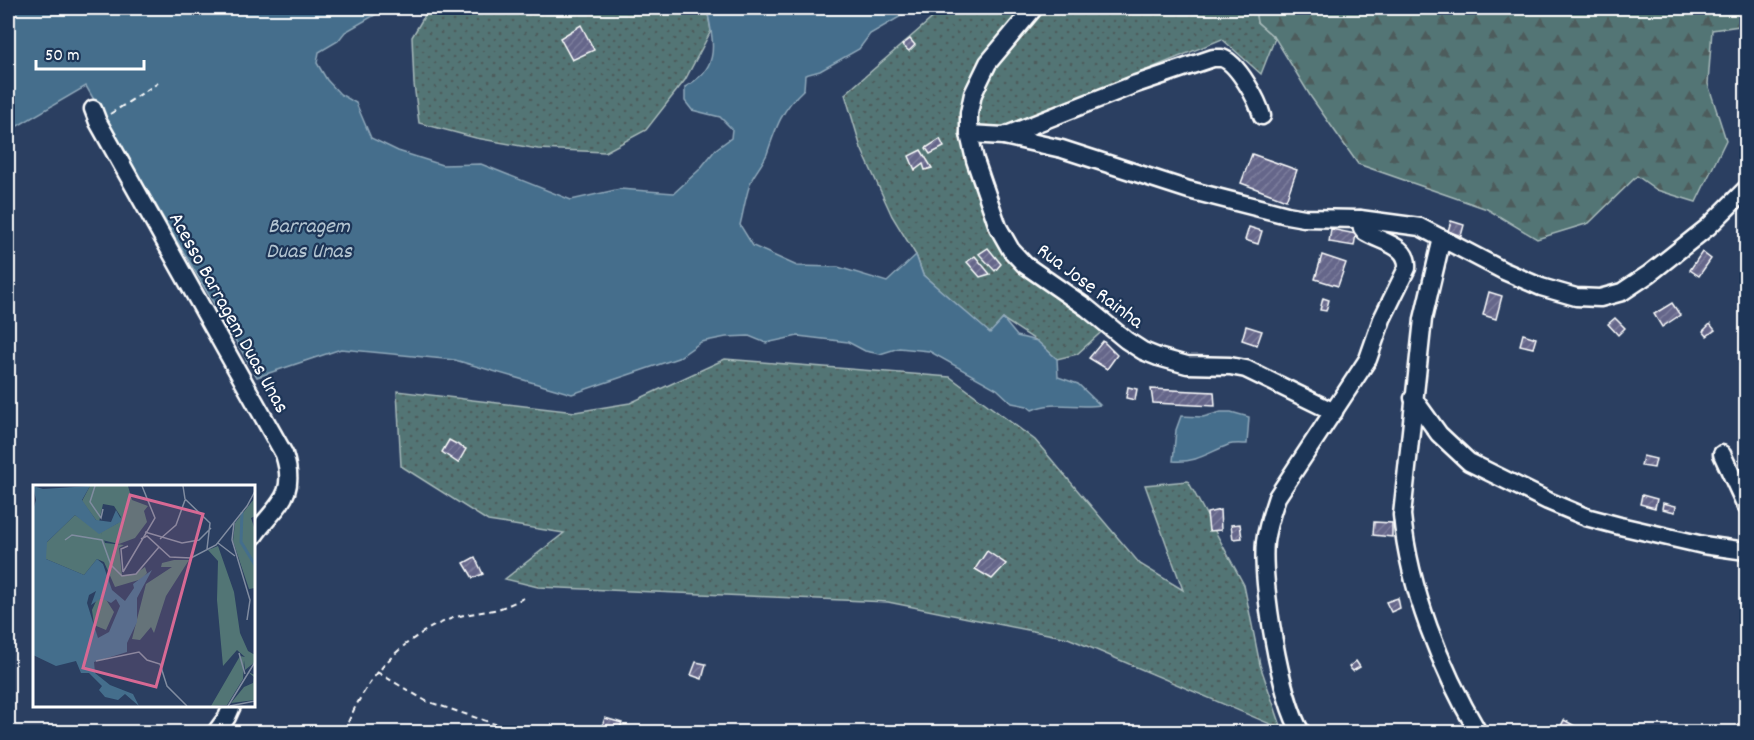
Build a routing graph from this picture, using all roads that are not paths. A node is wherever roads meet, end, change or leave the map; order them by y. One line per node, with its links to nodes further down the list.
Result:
1 (1035, 8): 4 (street, Rua Jose Rainha)
2 (95, 115): 13 (street, Acesso Barragem Duas Unas)
3 (1262, 116): 5 (street)
4 (969, 134): 5 (street); 10 (street, Rua Jose Rainha)
5 (1004, 136): 7 (street)
6 (1746, 189): 8 (street)
7 (1360, 219): 8 (street); 10 (street)
8 (1442, 238): 9 (street)
9 (1413, 398): 14 (street); 18 (street)
10 (1334, 412): 17 (street)
11 (1722, 454): 12 (street)
12 (1746, 506)
13 (255, 535)
14 (1746, 551)
15 (231, 707): 16 (street)
16 (216, 732)
17 (1301, 732)
18 (1478, 732)

